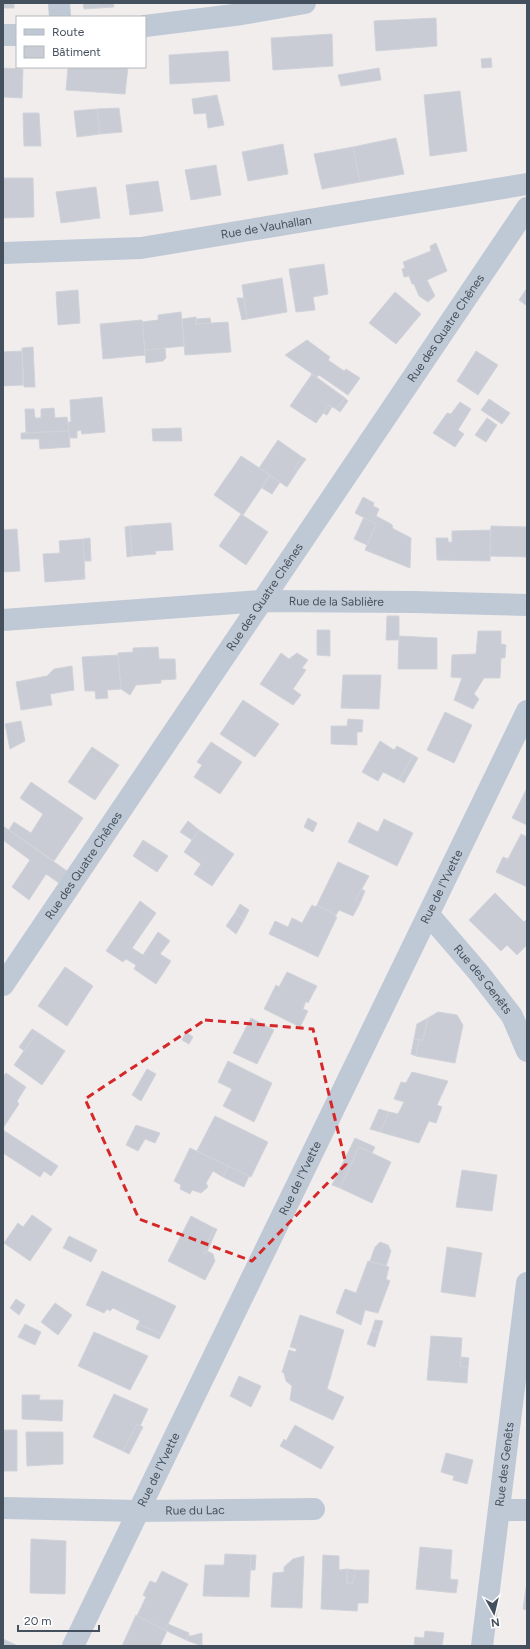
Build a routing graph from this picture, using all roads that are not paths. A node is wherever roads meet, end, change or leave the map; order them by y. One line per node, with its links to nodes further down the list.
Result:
1 (59, 3): 3 (street)
2 (305, 3): 4 (street)
3 (60, 16)
4 (146, 26)
5 (3, 35): 6 (street)
6 (16, 36)
7 (527, 184): 9 (street, Rue de Vauhallan)
8 (527, 208): 10 (street, Rue des Quatre Chênes)
9 (3, 253)
10 (261, 601): 11 (street, Rue de la Sablière); 12 (street, Rue de la Sablière); 15 (street, Rue des Quatre Chênes)
11 (527, 605)
12 (3, 620)
13 (527, 711): 14 (street, Rue de l'Yvette)
14 (429, 915): 16 (street, Rue des Genêts); 22 (street, Rue de l'Yvette)
15 (3, 985)
16 (527, 1051)
17 (527, 1283): 20 (street, Rue des Genêts)
18 (3, 1508): 22 (street, Rue du Lac)
19 (314, 1509): 22 (street, Rue du Lac)
20 (499, 1510): 21 (street); 24 (street, Rue des Genêts)
21 (527, 1510)
22 (138, 1511): 23 (street, Rue de l'Yvette)
23 (73, 1646)
24 (482, 1646)

